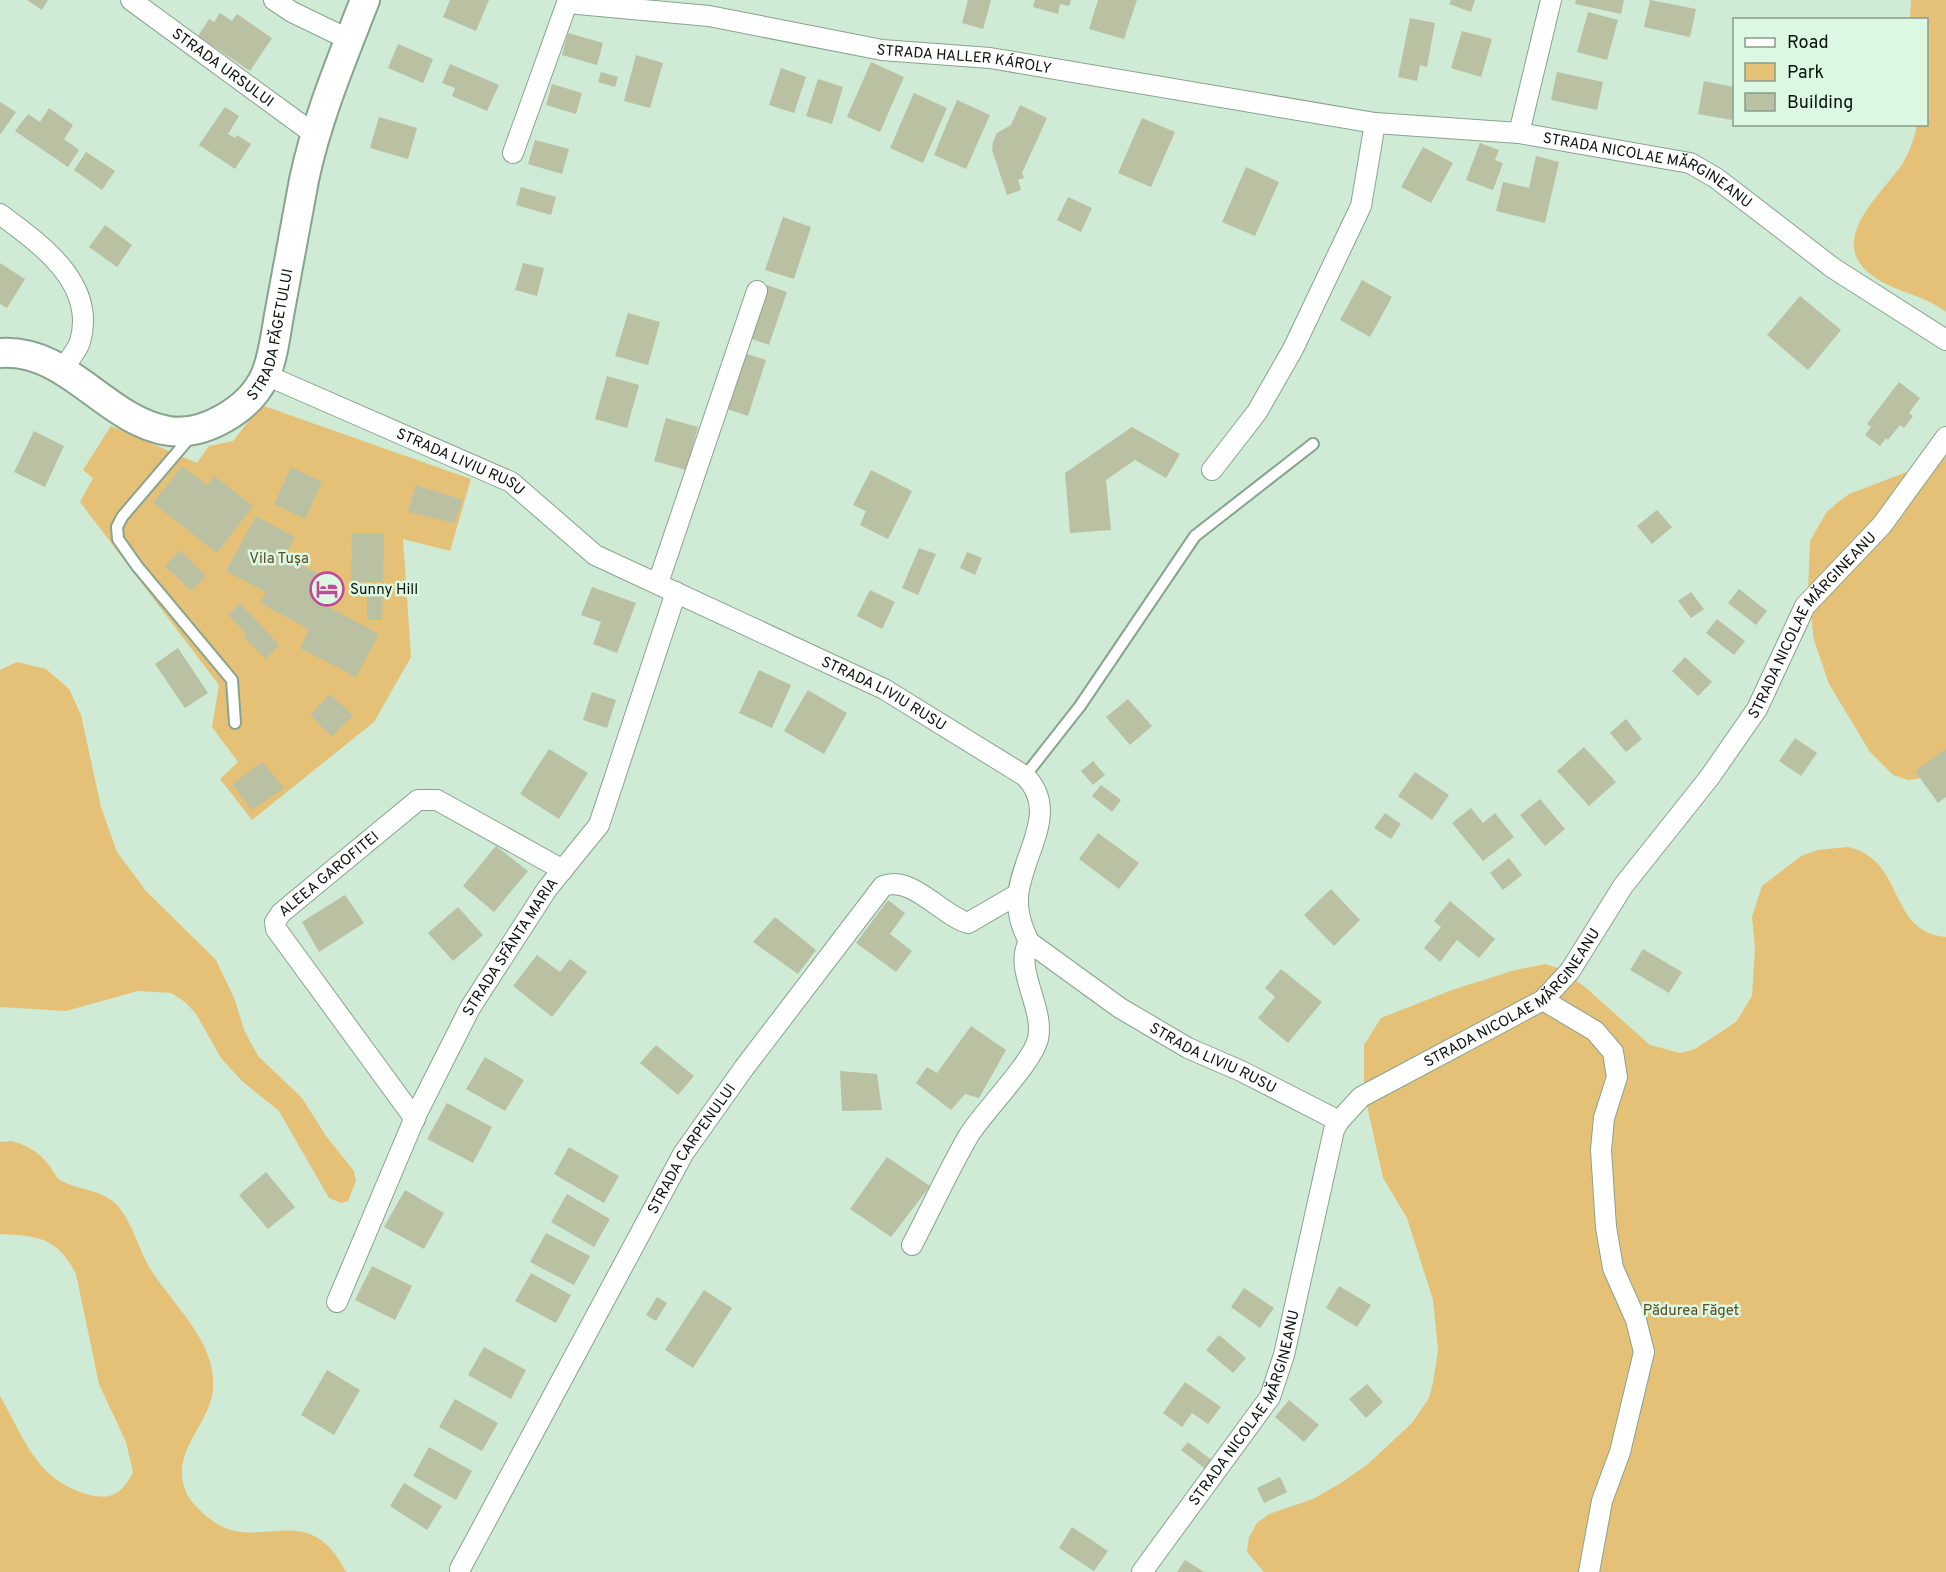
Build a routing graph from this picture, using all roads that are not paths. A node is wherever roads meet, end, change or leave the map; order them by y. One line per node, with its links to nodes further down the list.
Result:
1 (131, 0): 8 (street, STRADA URSULUI)
2 (274, 0): 5 (street)
3 (364, 0): 5 (main road, STRADA FĂGETULUI)
4 (1551, 0): 7 (street)
5 (350, 40): 8 (main road, STRADA FĂGETULUI)
6 (1375, 123): 7 (street, STRADA HALLER KÁROLY); 9 (street, STRADA HALLER KÁROLY); 19 (street)
7 (1519, 133): 12 (street, STRADA NICOLAE MĂRGINEANU)
8 (314, 134): 15 (main road, STRADA FĂGETULUI)
9 (513, 153)
10 (0, 214): 14 (street)
11 (757, 291): 20 (street)
12 (1946, 340)
13 (0, 353): 14 (main road, STRADA FĂGETULUI)
14 (62, 369): 16 (main road, STRADA FĂGETULUI)
15 (266, 375): 16 (main road, STRADA FĂGETULUI); 20 (street, STRADA LIVIU RUSU)
16 (188, 430): 22 (lane)
17 (1946, 437): 27 (street, STRADA NICOLAE MĂRGINEANU)
18 (1313, 444): 23 (lane)
19 (1212, 470)
20 (658, 583): 21 (street, STRADA LIVIU RUSU)
21 (676, 592): 23 (street, STRADA LIVIU RUSU); 24 (street, STRADA SFÂNTA MARIA)
22 (235, 723)
23 (1025, 776): 25 (street, STRADA LIVIU RUSU)
24 (563, 870): 28 (street, STRADA SFÂNTA MARIA); 28 (street, ALEEA GAROFITEI)
25 (1018, 894): 26 (street, STRADA LIVIU RUSU); 32 (street, STRADA CARPENULUI)
26 (1029, 942): 29 (street, STRADA LIVIU RUSU); 30 (street)
27 (1543, 1000): 29 (street, STRADA NICOLAE MĂRGINEANU); 34 (street)
28 (415, 1119): 31 (street, STRADA SFÂNTA MARIA)
29 (1339, 1121): 33 (street, STRADA NICOLAE MĂRGINEANU)
30 (912, 1245)
31 (337, 1302)
32 (460, 1569)
33 (1142, 1572)
34 (1589, 1572)

